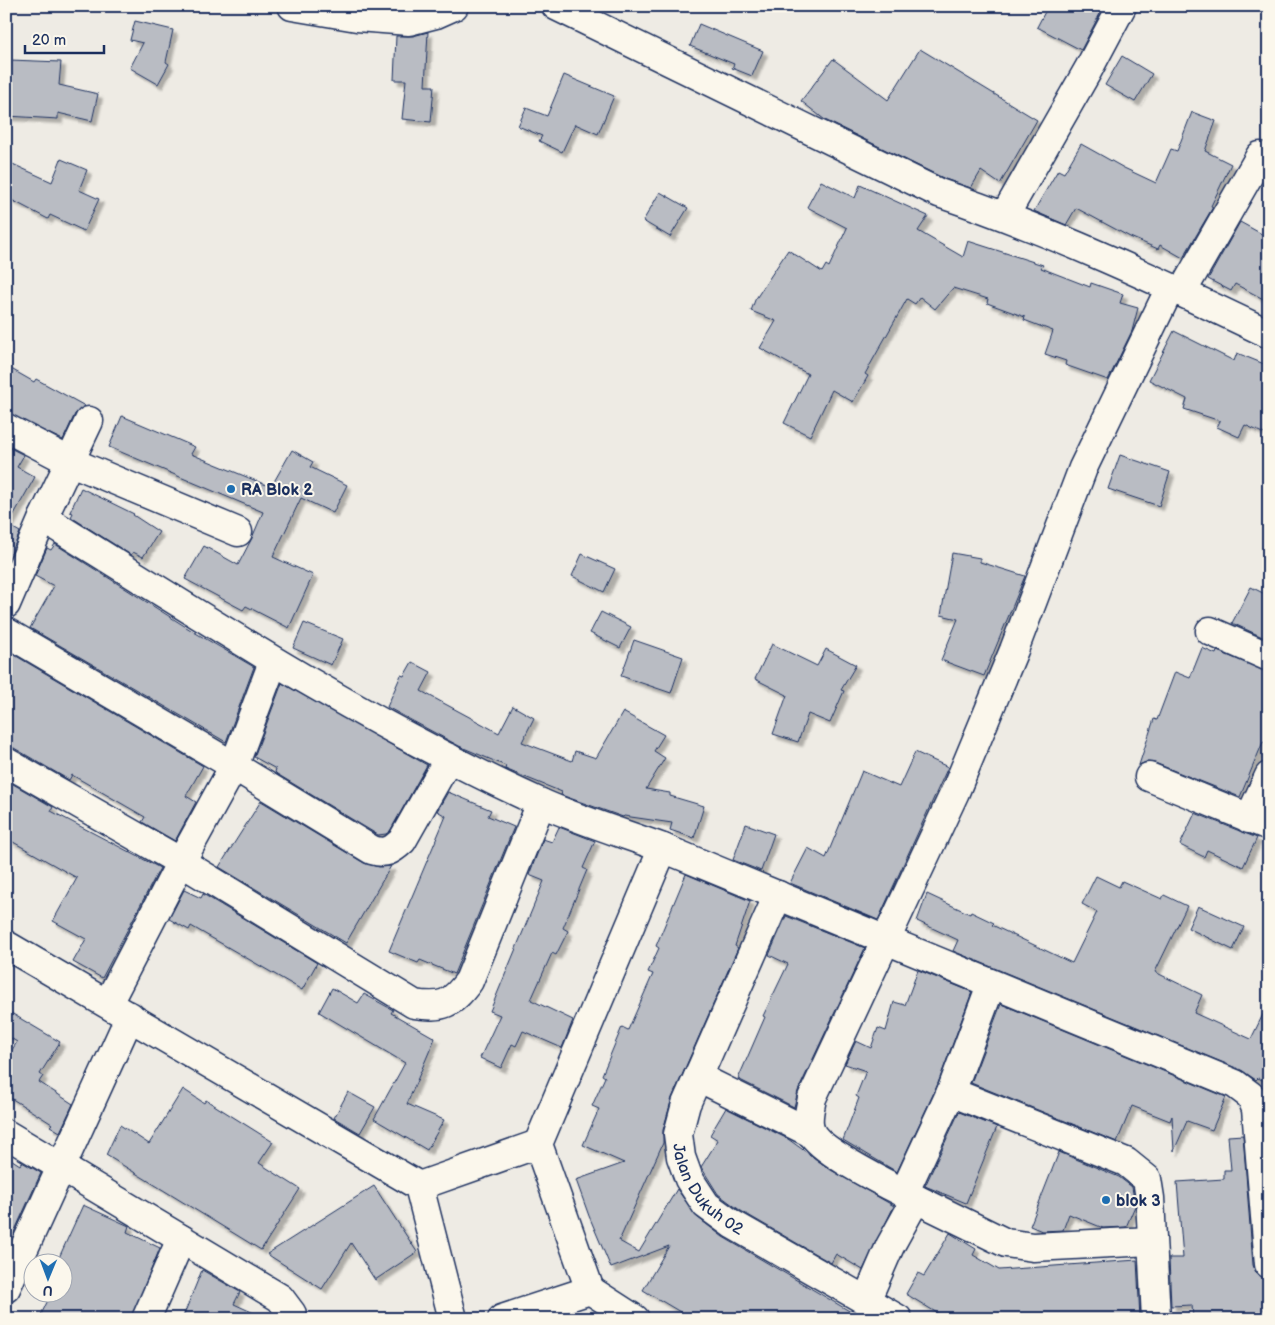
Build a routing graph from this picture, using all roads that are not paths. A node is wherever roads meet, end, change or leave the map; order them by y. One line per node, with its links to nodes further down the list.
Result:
1 (292, 6): 2 (street)
2 (454, 6)
3 (556, 6): 6 (street)
4 (1122, 6): 6 (street)
5 (1260, 156): 7 (street)
6 (1005, 215): 7 (street)
7 (1176, 290): 8 (street); 29 (street)
8 (1269, 334)
9 (90, 421): 11 (street)
10 (6, 428): 11 (street)
11 (69, 461): 12 (street); 13 (street)
12 (43, 518): 14 (street); 18 (street)
13 (238, 532)
14 (8, 596)
15 (1210, 631): 17 (street)
16 (6, 632): 21 (street)
17 (1269, 657)
18 (273, 662): 19 (street); 21 (street)
19 (450, 758): 21 (street); 24 (street)
20 (6, 762): 27 (street)
21 (234, 766): 27 (street)
22 (1269, 776): 25 (street)
23 (1148, 777): 25 (street)
24 (541, 803): 26 (street); 27 (street)
25 (1259, 822)
26 (663, 848): 28 (street); 37 (street)
27 (181, 862): 32 (street)
28 (778, 895): 29 (street); 33 (street, Jalan Dukuh 02)
29 (888, 940): 31 (street); 35 (street)
30 (6, 945): 32 (street)
31 (991, 985): 34 (street); 43 (street)
32 (119, 1010): 38 (street); 39 (street)
33 (698, 1077): 35 (street); 46 (street, Jalan Dukuh 02)
34 (951, 1092): 40 (street); 42 (street)
35 (812, 1133): 40 (street)
36 (6, 1134): 38 (street)
37 (538, 1144): 39 (street); 45 (street)
38 (62, 1167): 41 (street); 44 (street)
39 (419, 1186): 49 (street)
40 (910, 1196): 42 (street); 46 (street)
41 (181, 1239): 47 (street); 48 (street)
42 (1151, 1241): 53 (street)
43 (1269, 1264)
44 (6, 1288)
45 (590, 1290): 50 (street); 51 (street)
46 (866, 1301): 52 (street, Jalan Dukuh 02)
47 (146, 1319)
48 (292, 1319)
49 (454, 1319)
50 (502, 1319)
51 (635, 1319)
52 (898, 1319)
53 (1156, 1319)

